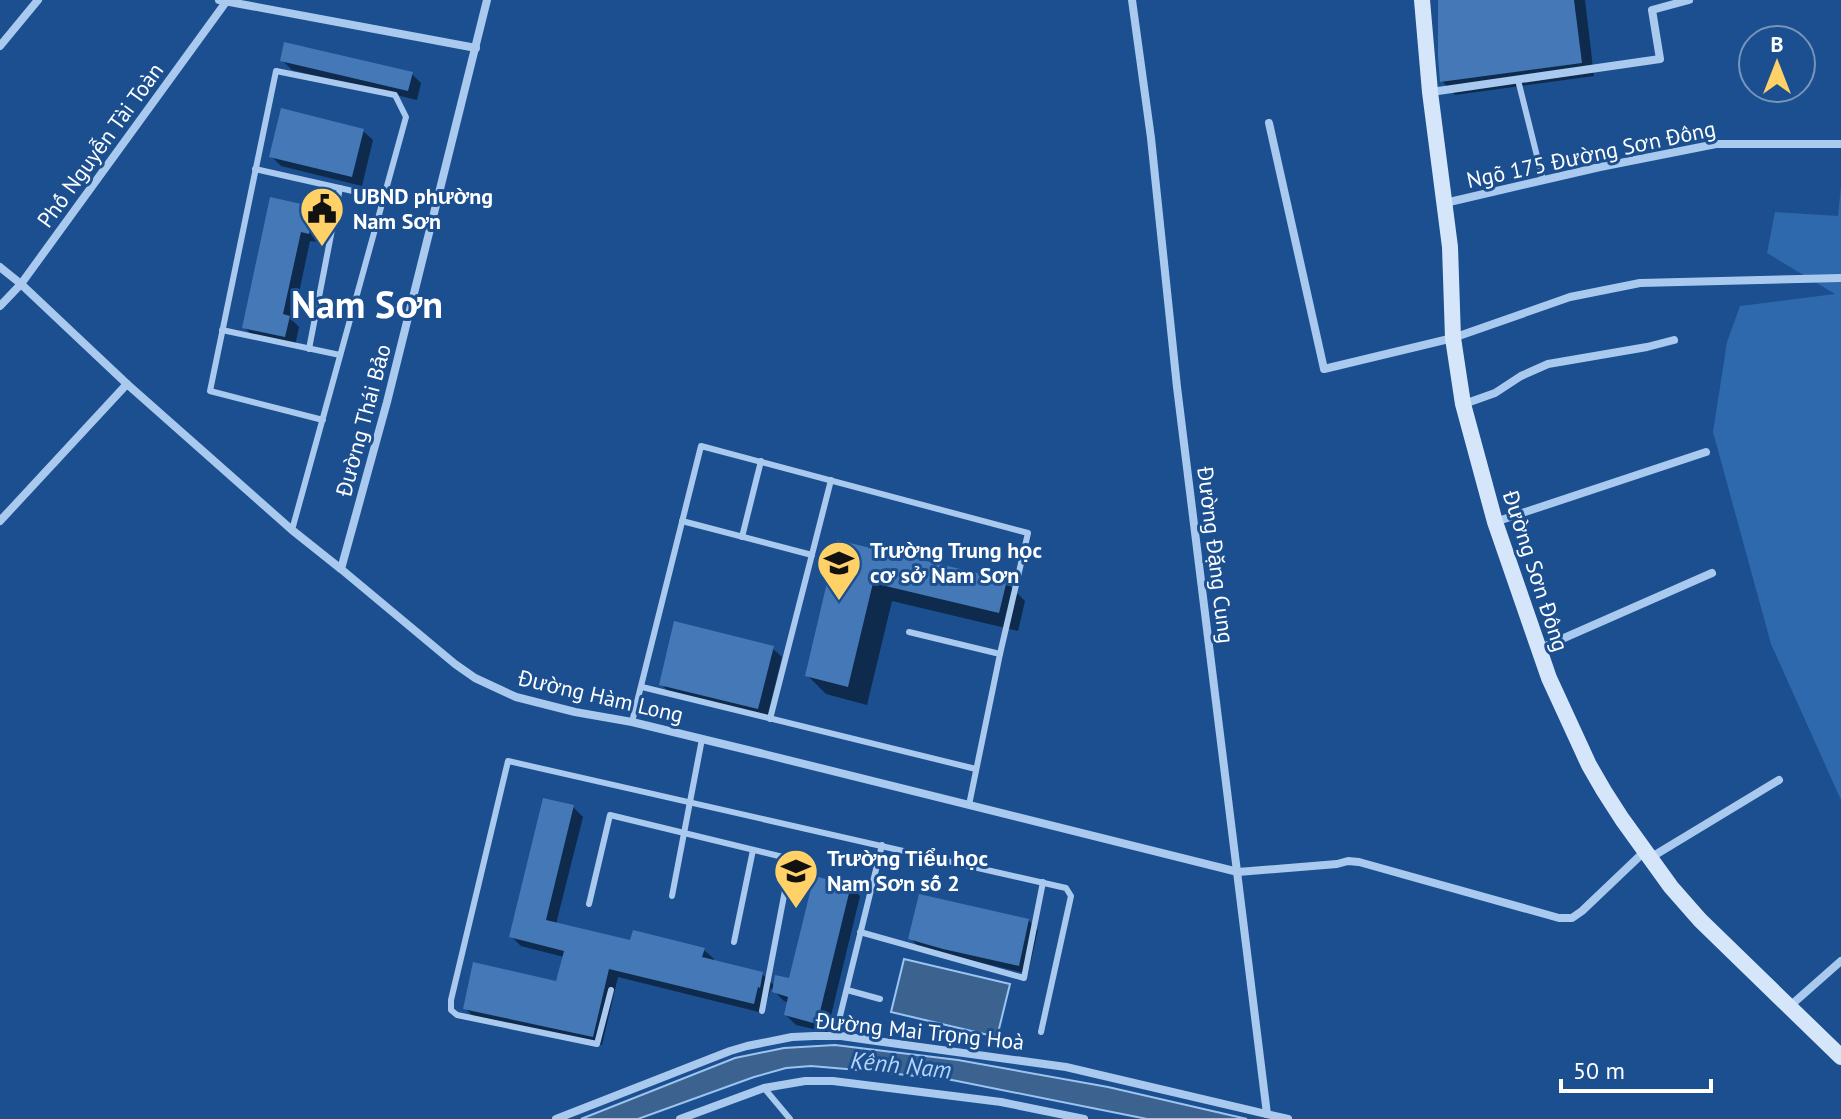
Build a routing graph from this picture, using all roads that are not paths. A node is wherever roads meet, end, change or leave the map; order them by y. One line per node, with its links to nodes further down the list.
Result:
1 (38, 0): 7 (street)
2 (487, 0): 8 (street, Đường Thái Bảo)
3 (1132, 0): 56 (street, Đường Đặng Cung)
4 (1422, 0): 10 (main road, Đường Sơn Đông)
5 (1689, 0): 9 (street)
6 (222, 1): 8 (street); 20 (street, Phố Nguyễn Tài Toàn)
7 (0, 46)
8 (476, 48): 39 (street, Đường Thái Bảo)
9 (1518, 80): 10 (street); 14 (lane)
10 (1430, 92): 17 (main road, Đường Sơn Đông)
11 (1269, 123): 23 (street)
12 (1841, 144): 14 (street, Ngõ 175 Đường Sơn Đông)
13 (255, 169): 15 (lane); 16 (lane); 22 (lane)
14 (1543, 180): 17 (street, Ngõ 175 Đường Sơn Đông)
15 (340, 188): 16 (lane); 25 (lane)
16 (384, 198): 26 (lane)
17 (1444, 203): 23 (main road, Đường Sơn Đông)
18 (0, 267): 20 (street, Đường Hàm Long)
19 (1841, 278): 23 (street)
20 (21, 284): 21 (street, Phố Nguyễn Tài Toàn); 27 (street, Đường Hàm Long)
21 (0, 306)
22 (222, 330): 25 (lane); 29 (lane)
23 (1453, 338): 28 (main road, Đường Sơn Đông)
24 (1674, 340): 28 (street)
25 (309, 349): 26 (lane)
26 (340, 355): 29 (lane)
27 (127, 384): 33 (street); 36 (street, Đường Hàm Long)
28 (1463, 404): 35 (main road, Đường Sơn Đông)
29 (323, 420): 36 (lane)
30 (1706, 452): 35 (street)
31 (761, 461): 32 (lane); 34 (lane); 37 (lane)
32 (831, 480): 38 (lane); 43 (lane)
33 (0, 521)
34 (682, 521): 37 (lane); 44 (lane)
35 (1495, 522): 42 (main road, Đường Sơn Đông)
36 (292, 530): 39 (street, Đường Hàm Long)
37 (742, 537): 38 (lane)
38 (812, 555): 45 (lane)
39 (341, 569): 46 (street, Đường Hàm Long)
40 (1712, 573): 42 (street)
41 (909, 632): 43 (lane)
42 (1538, 649): 55 (main road, Đường Sơn Đông)
43 (1000, 654): 48 (lane)
44 (642, 687): 45 (lane); 46 (lane)
45 (770, 719): 48 (lane)
46 (632, 722): 47 (street, Đường Hàm Long)
47 (702, 739): 50 (lane); 51 (street, Đường Hàm Long)
48 (976, 769): 51 (lane)
49 (1779, 780): 55 (street)
50 (690, 801): 52 (lane); 53 (lane); 63 (lane)
51 (969, 805): 56 (street, Đường Hàm Long)
52 (684, 833): 54 (lane); 58 (lane); 59 (lane)
53 (882, 845): 57 (lane); 60 (lane)
54 (753, 850): 61 (lane); 67 (lane)
55 (1648, 855): 56 (street, Đường Hàm Long); 66 (main road, Đường Sơn Đông)
56 (1238, 872): 72 (street, Đường Đặng Cung)
57 (1043, 882): 60 (lane); 69 (lane)
58 (672, 896)
59 (589, 904)
60 (860, 932): 64 (lane)
61 (734, 942)
62 (1841, 961): 66 (street)
63 (611, 990)
64 (847, 990): 65 (lane); 68 (lane)
65 (880, 999)
66 (1790, 1006): 70 (main road, Đường Sơn Đông)
67 (762, 1011)
68 (840, 1016)
69 (1041, 1032)
70 (1841, 1057)
71 (764, 1088): 74 (street); 75 (lane); 76 (street)
72 (1267, 1114): 73 (street, Đường Mai Trọng Hoà); 77 (street, Đường Mai Trọng Hoà)
73 (556, 1119)
74 (680, 1119)
75 (790, 1119)
76 (1084, 1119)
77 (1288, 1119)

